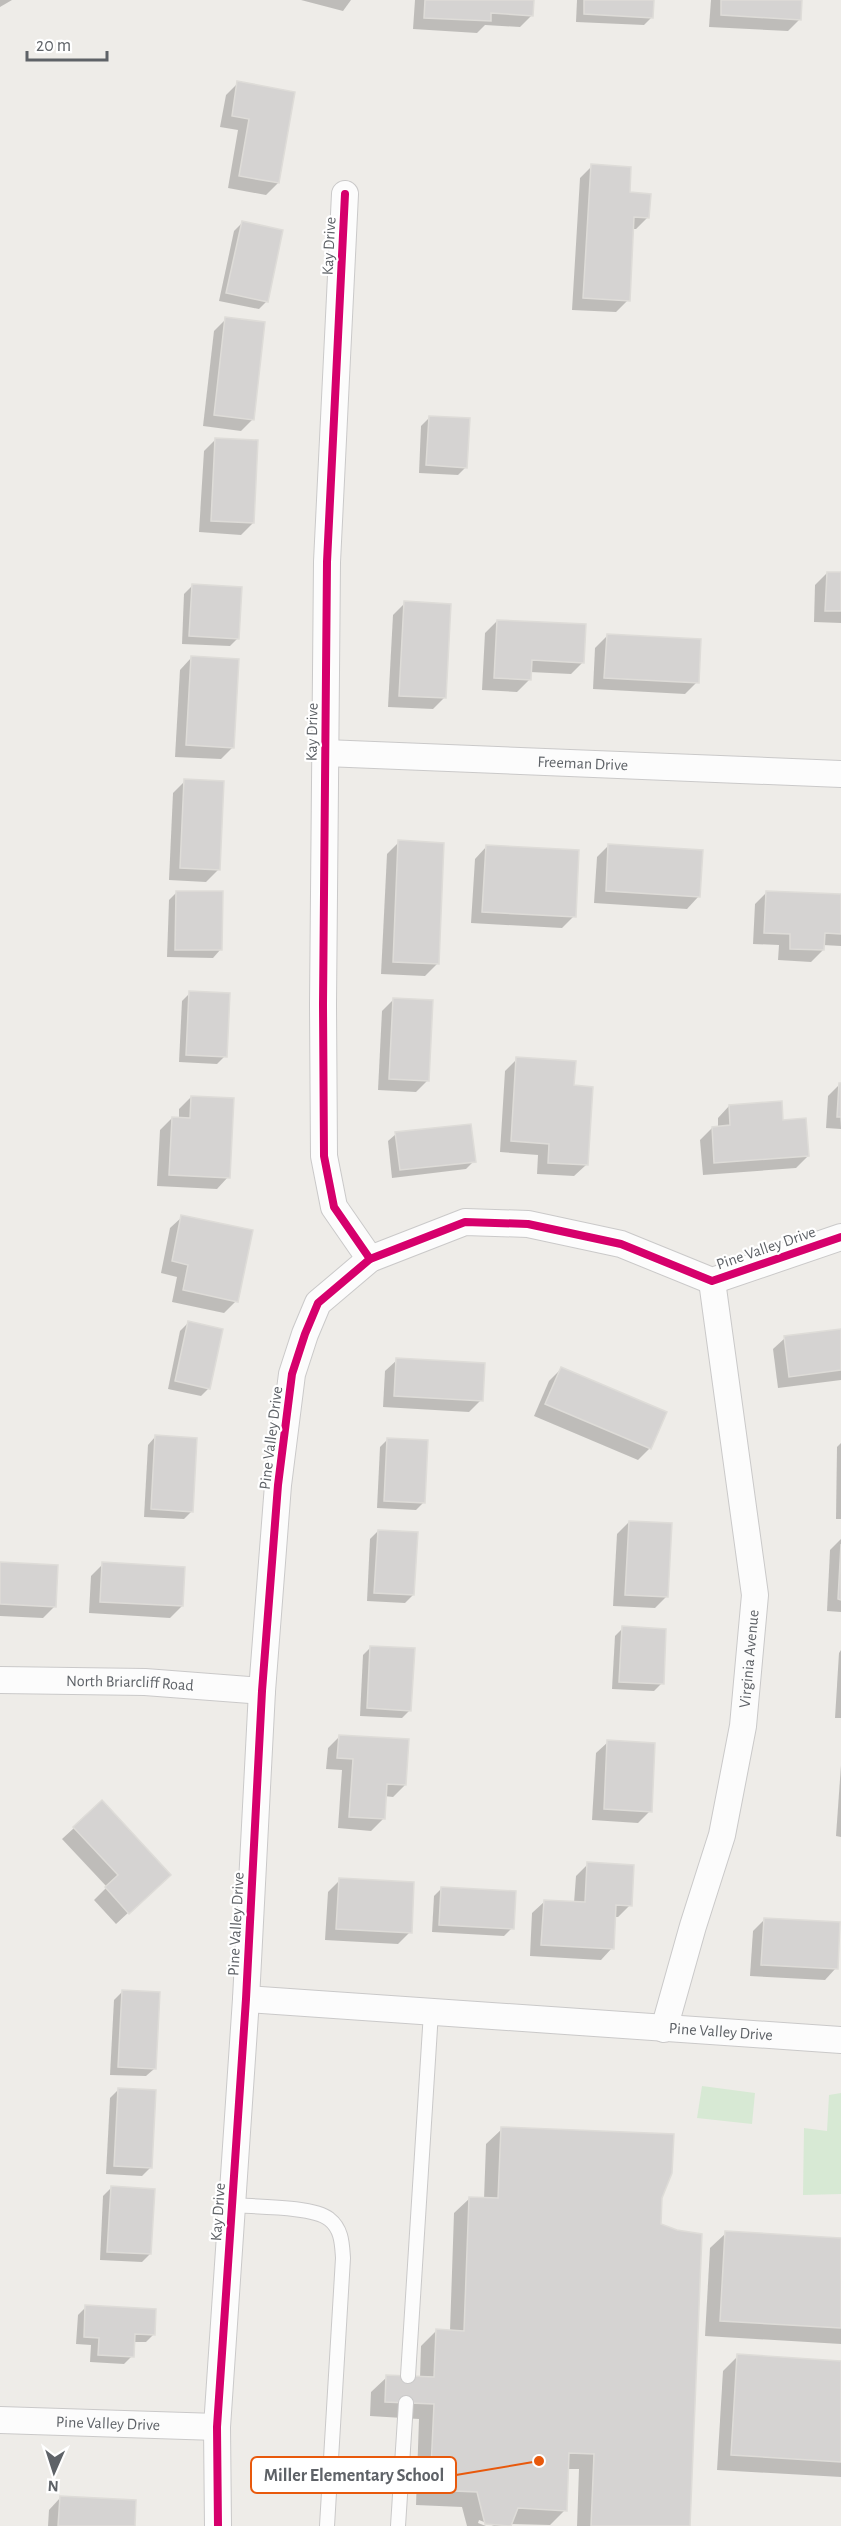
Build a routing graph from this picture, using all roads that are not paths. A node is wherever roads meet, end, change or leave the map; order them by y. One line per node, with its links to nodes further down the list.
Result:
1 (345, 194): 2 (street, Kay Drive)
2 (325, 753): 3 (street, Freeman Drive); 5 (street, Kay Drive)
3 (841, 774)
4 (841, 1237): 6 (street, Pine Valley Drive)
5 (370, 1259): 6 (street, Pine Valley Drive); 8 (street, Pine Valley Drive)
6 (712, 1281): 11 (street, Virginia Avenue)
7 (0, 1680): 8 (street, North Briarcliff Road)
8 (262, 1691): 9 (street, Pine Valley Drive)
9 (246, 1999): 10 (street, Pine Valley Drive); 13 (street, Kay Drive)
10 (431, 2012): 11 (street, Pine Valley Drive); 14 (lane)
11 (664, 2029): 12 (street, Pine Valley Drive)
12 (841, 2040)
13 (232, 2205): 17 (street, Kay Drive); 19 (lane)
14 (408, 2376)
15 (406, 2403): 20 (lane)
16 (0, 2420): 17 (street, Pine Valley Drive)
17 (217, 2427): 18 (street, Kay Drive)
18 (218, 2526)
19 (327, 2526)
20 (398, 2526)

